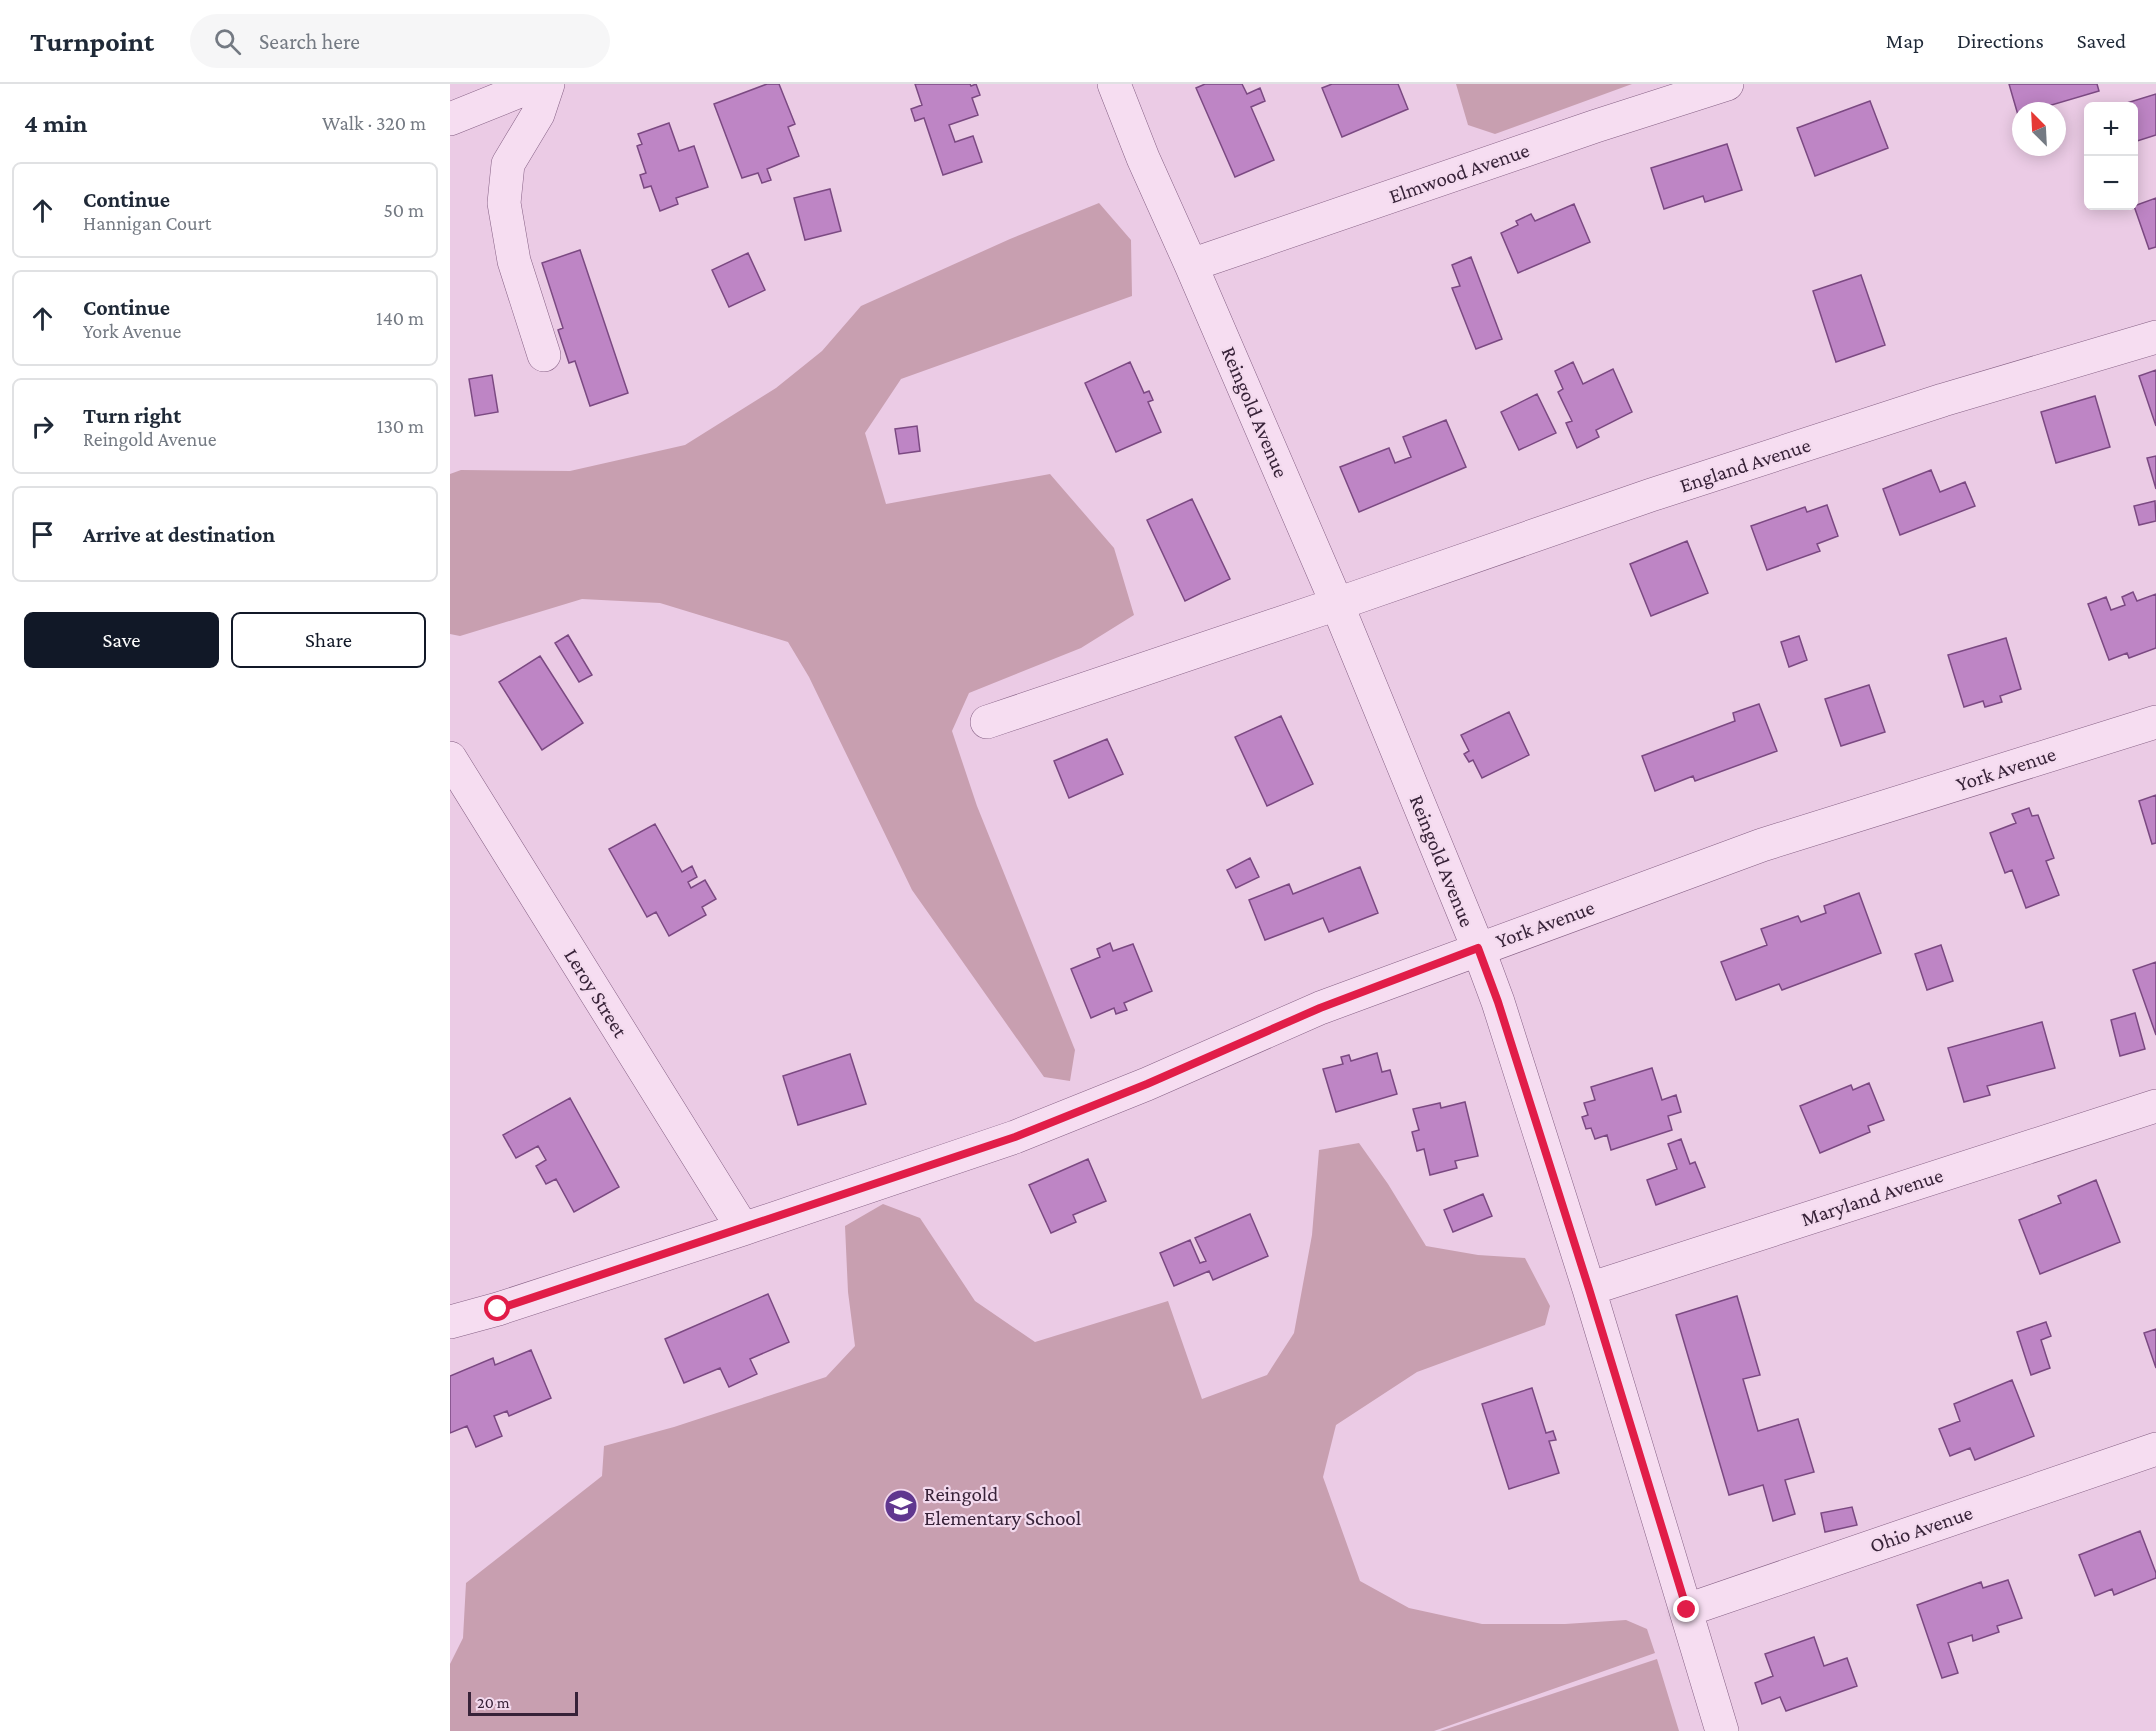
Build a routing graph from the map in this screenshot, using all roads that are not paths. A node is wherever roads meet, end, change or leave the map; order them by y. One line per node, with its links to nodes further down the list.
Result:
1 (537, 84): 5 (street)
2 (548, 84): 8 (street)
3 (1114, 84): 6 (street, Reingold Avenue)
4 (1727, 84): 6 (street, Elmwood Avenue)
5 (450, 119)
6 (1191, 265): 9 (street, Reingold Avenue)
7 (2156, 337): 9 (street, England Avenue)
8 (544, 355)
9 (1337, 604): 10 (street, England Avenue); 13 (street, Reingold Avenue)
10 (987, 722)
11 (2156, 722): 13 (street, York Avenue)
12 (450, 758): 15 (street, Leroy Street)
13 (1478, 948): 15 (street, York Avenue); 16 (street, Reingold Avenue)
14 (2156, 1106): 16 (street, Maryland Avenue)
15 (742, 1229): 17 (street, York Avenue)
16 (1589, 1289): 19 (street, Reingold Avenue)
17 (450, 1322)
18 (2156, 1449): 19 (street, Ohio Avenue)
19 (1687, 1610): 20 (street, Reingold Avenue)
20 (1722, 1731)

